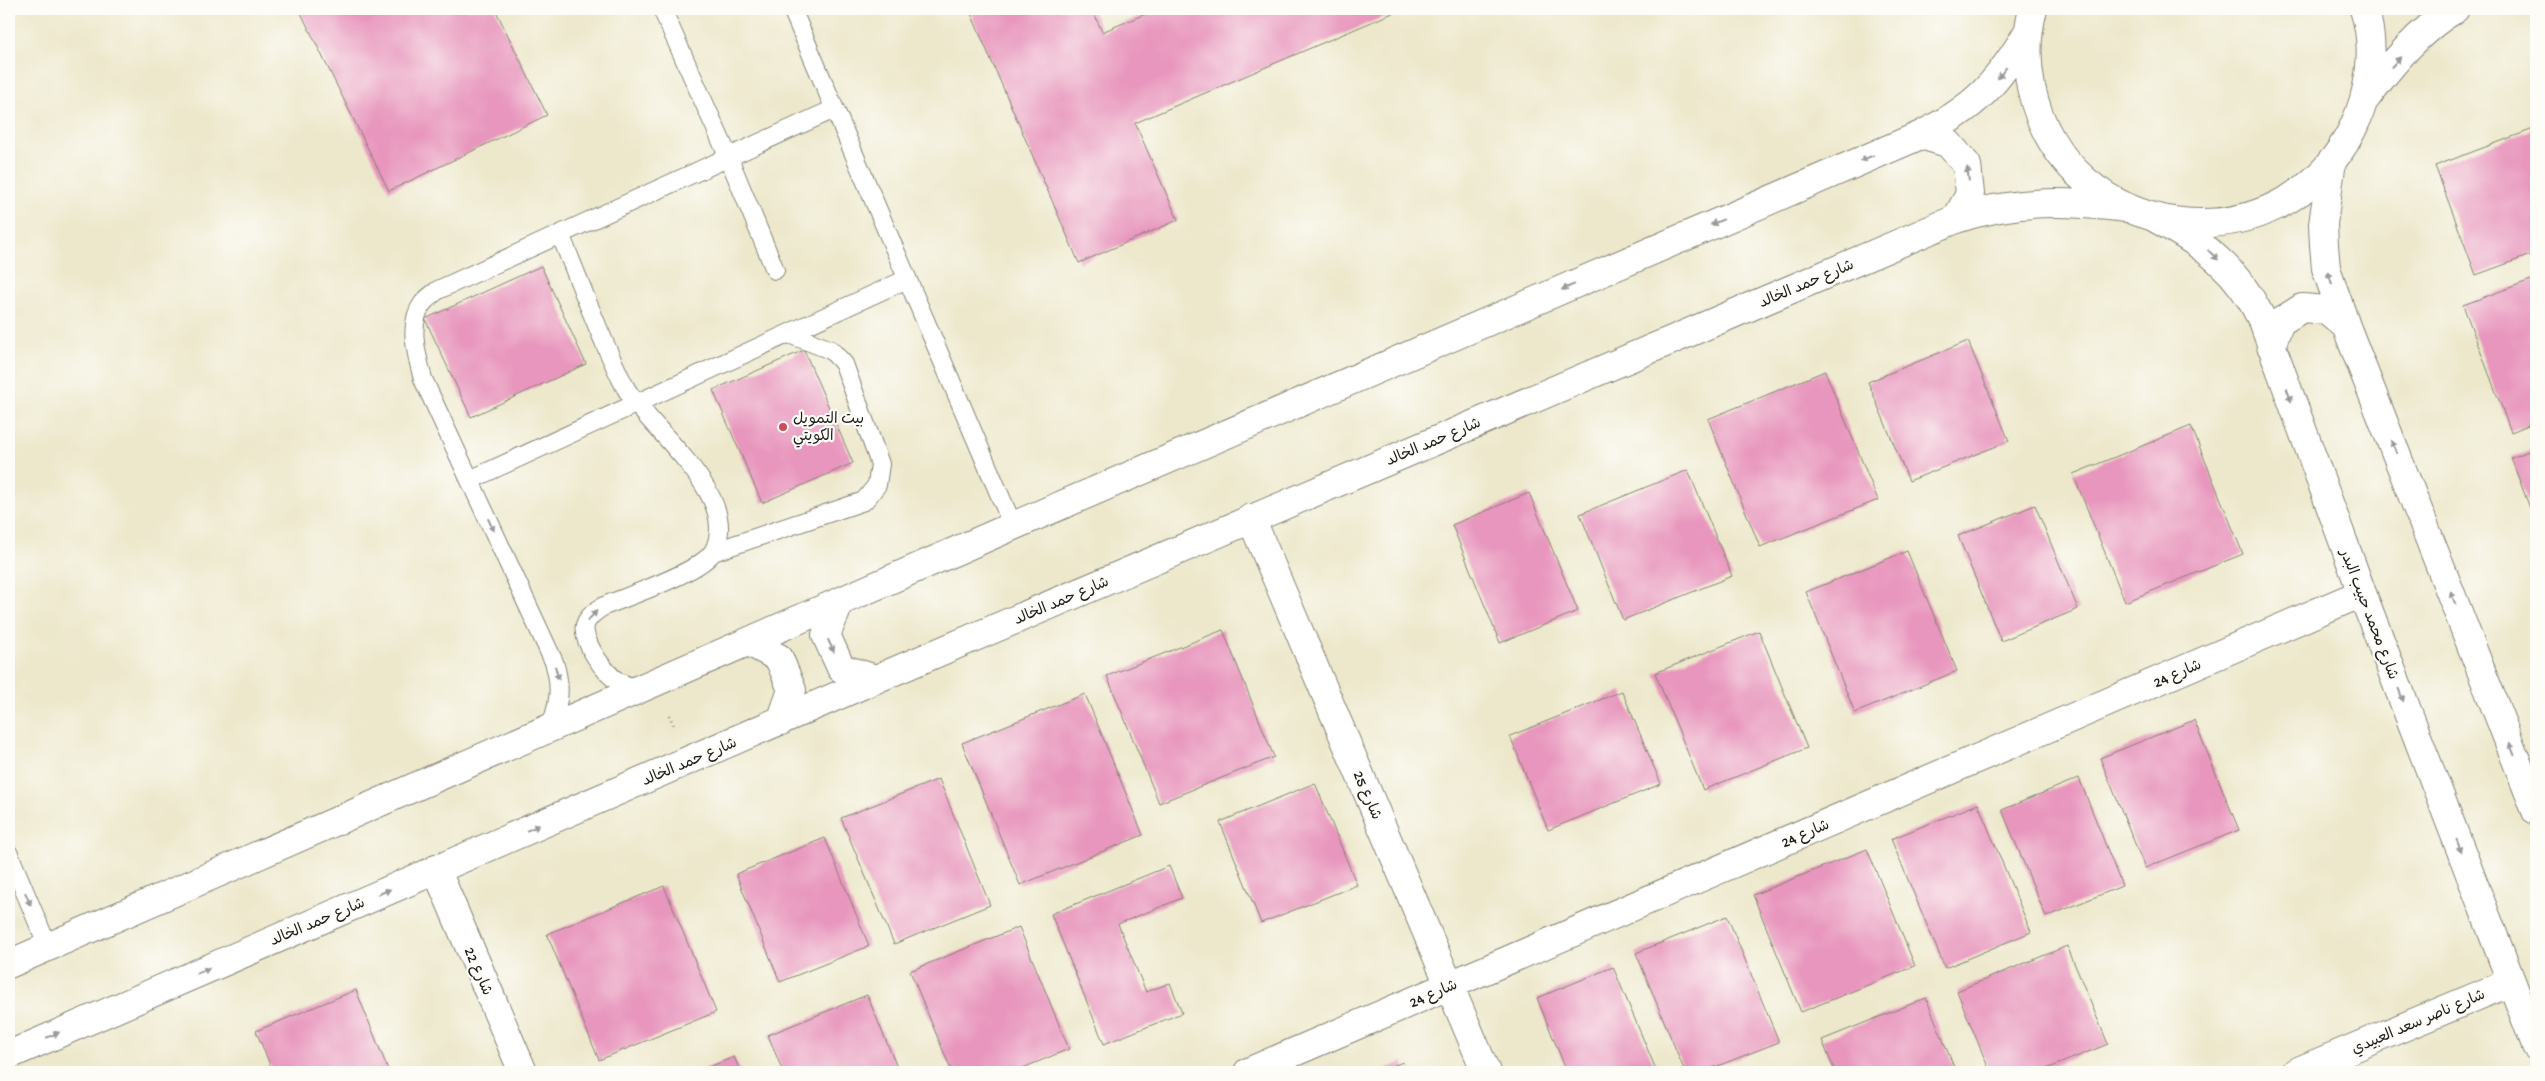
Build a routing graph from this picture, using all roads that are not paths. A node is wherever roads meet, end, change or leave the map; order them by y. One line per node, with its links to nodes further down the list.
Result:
1 (662, 9): 9 (lane)
2 (792, 9): 7 (lane)
3 (2364, 9): 6 (street)
4 (2455, 9): 6 (street, one-way to 4)
5 (2031, 20): 8 (street, one-way to 8); 11 (street)
6 (2365, 99): 10 (street)
7 (834, 109): 9 (lane); 16 (lane)
8 (1921, 135): 12 (street, one-way to 8); 23 (street, one-way to 23)
9 (728, 156): 14 (lane); 15 (lane)
10 (2332, 161): 13 (street); 17 (street, one-way to 10)
11 (2127, 208): 12 (street, شارع حمد الخالد); 13 (street)
12 (1956, 219): 22 (street, شارع حمد الخالد)
13 (2157, 219): 19 (street, شارع محمد حبيب البدر, one-way to 19)
14 (560, 234): 20 (lane); 21 (lane)
15 (775, 270)
16 (908, 279): 18 (lane); 23 (lane)
17 (2346, 326): 19 (street); 32 (street, one-way to 17)
18 (789, 334): 20 (lane); 24 (lane)
19 (2271, 346): 25 (street, شارع محمد حبيب البدر, one-way to 25)
20 (636, 404): 21 (lane); 24 (lane)
21 (470, 480): 31 (lane, one-way to 31)
22 (1251, 518): 28 (street, شارع حمد الخالد); 38 (street, شارع 25)
23 (1013, 526): 26 (street)
24 (713, 552): 29 (lane, one-way to 24)
25 (2362, 593): 37 (street, شارع محمد حبيب البدر, one-way to 37); 38 (street, شارع 24)
26 (840, 602): 27 (street); 28 (street, one-way to 28)
27 (749, 642): 29 (street); 30 (street)
28 (876, 679): 30 (street, شارع حمد الخالد)
29 (638, 689): 31 (street)
30 (781, 721): 34 (street, شارع حمد الخالد, one-way to 30)
31 (551, 727): 35 (street)
32 (2536, 811)
33 (9, 854): 35 (lane, one-way to 35)
34 (436, 869): 40 (street, شارع حمد الخالد, one-way to 34); 41 (street, شارع 22)
35 (48, 948): 36 (street)
36 (9, 964)
37 (2511, 982): 39 (street, شارع محمد حبيب البدر); 44 (street, شارع ناصر سعد العبيدي)
38 (1449, 986): 42 (street, شارع 24); 43 (street, شارع 25)
39 (2536, 1046)
40 (9, 1055)
41 (523, 1072)
42 (1248, 1072)
43 (1486, 1072)
44 (2296, 1072)

